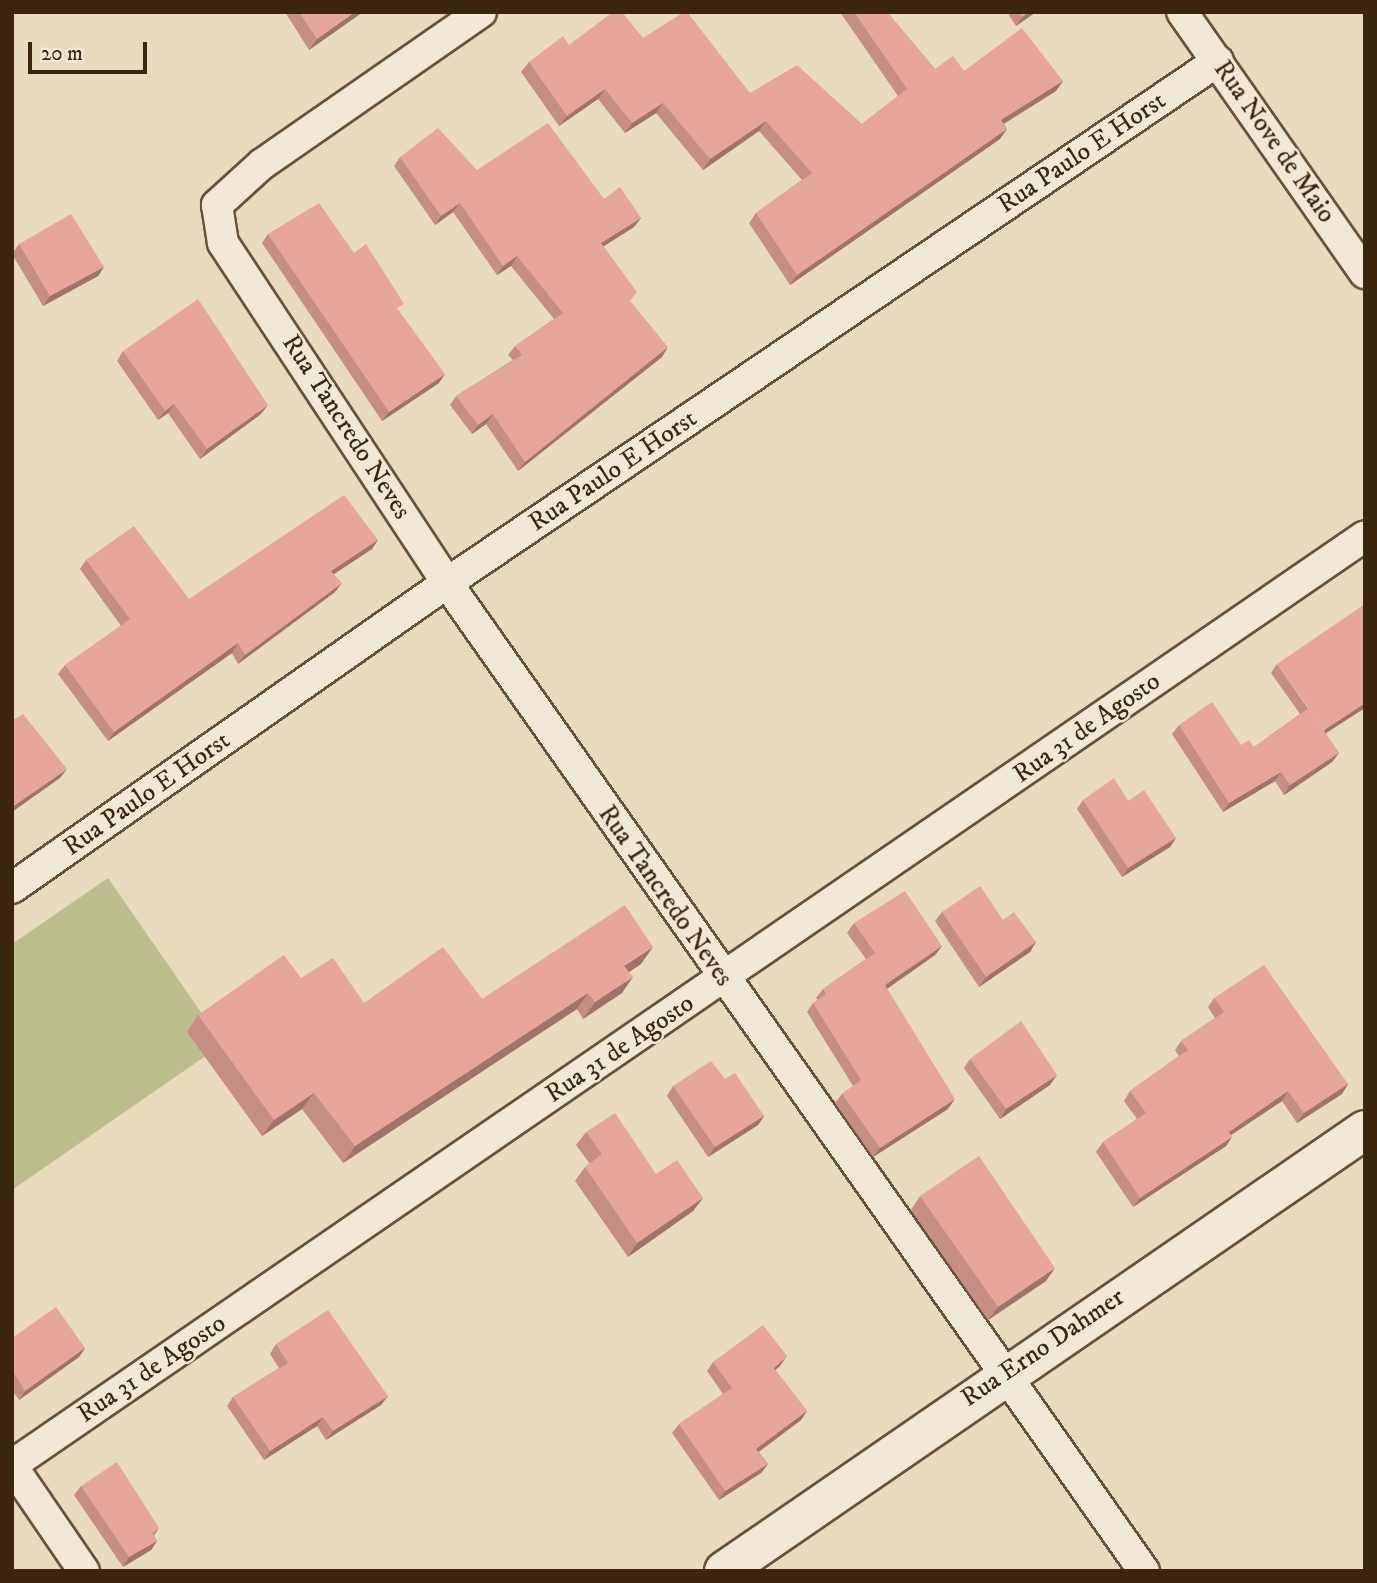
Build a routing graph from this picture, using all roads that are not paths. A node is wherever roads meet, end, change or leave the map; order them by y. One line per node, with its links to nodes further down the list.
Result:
1 (481, 12): 6 (street, Rua Tancredo Neves)
2 (1182, 12): 3 (street, Rua Nove de Maio)
3 (1218, 61): 4 (street, Rua Nove de Maio); 6 (street, Rua Paulo E Horst)
4 (1365, 273)
5 (1365, 536): 8 (street, Rua 31 de Agosto)
6 (447, 583): 7 (street, Rua Paulo E Horst); 8 (street, Rua Tancredo Neves)
7 (12, 888)
8 (723, 979): 10 (street, Rua Tancredo Neves); 11 (street, Rua 31 de Agosto)
9 (1365, 1130): 10 (street, Rua Erno Dahmer)
10 (1007, 1371): 13 (street, Rua Erno Dahmer); 14 (street, Rua Tancredo Neves)
11 (12, 1465): 12 (street)
12 (84, 1571)
13 (724, 1571)
14 (1144, 1571)

